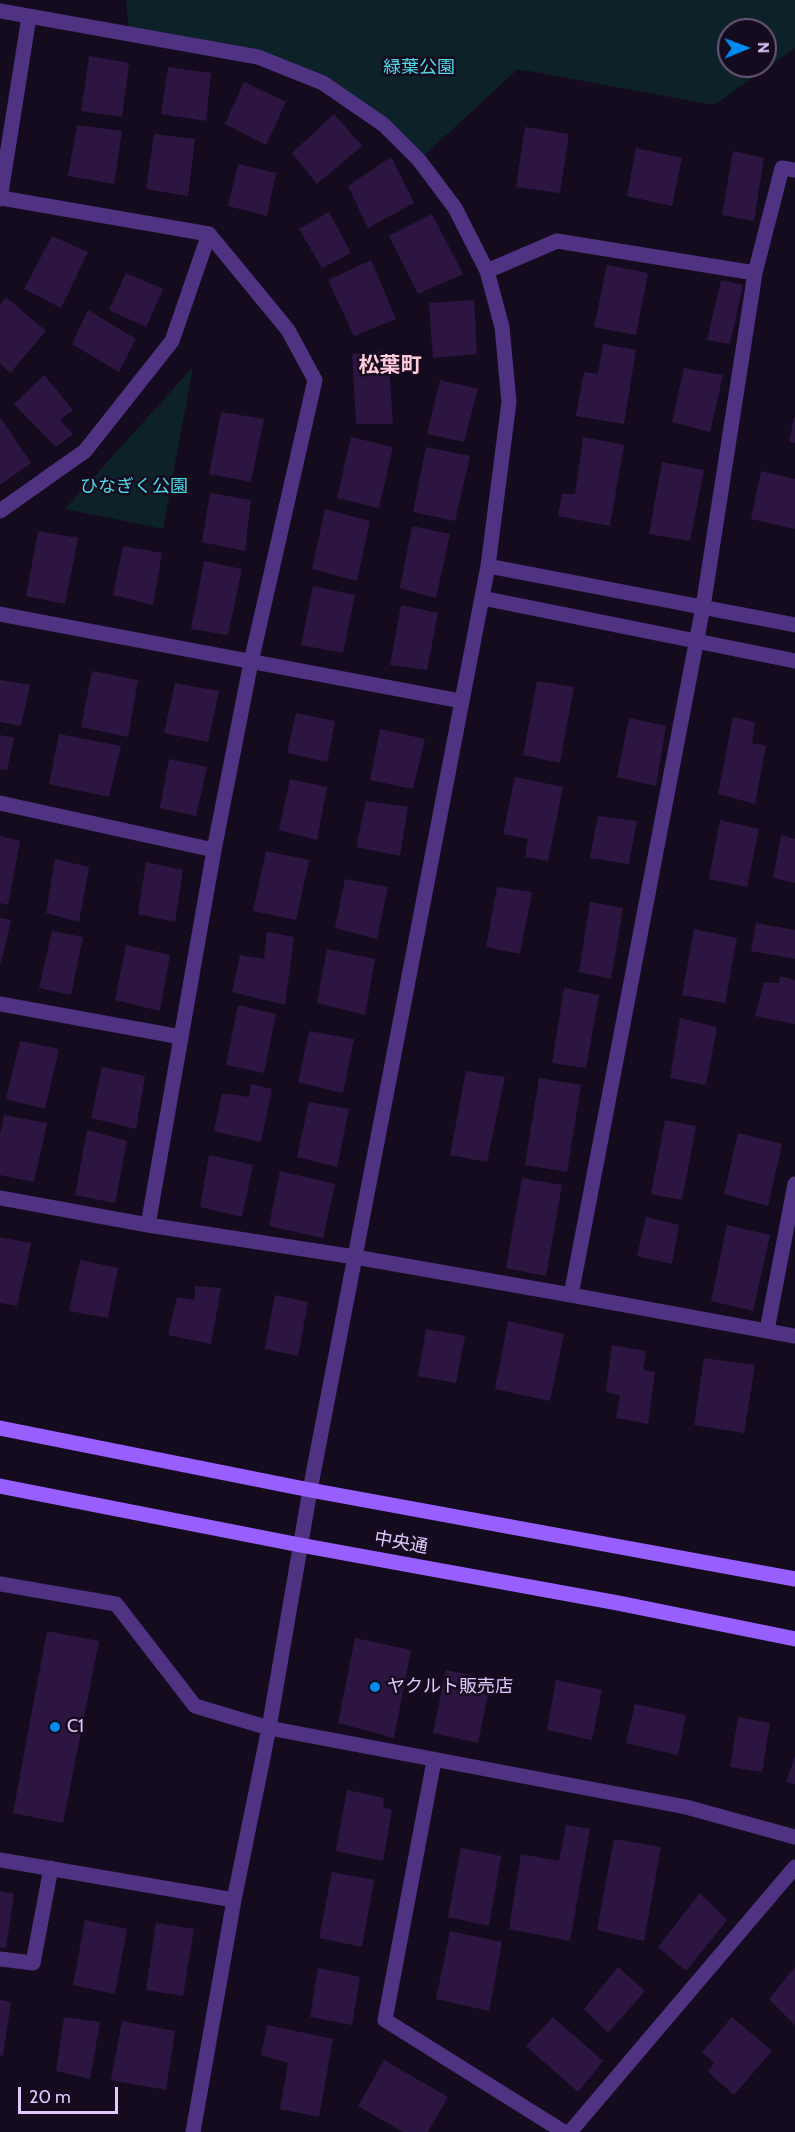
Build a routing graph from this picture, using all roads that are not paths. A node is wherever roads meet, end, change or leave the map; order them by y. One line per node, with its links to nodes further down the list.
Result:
1 (0, 11): 2 (street)
2 (29, 16): 4 (street); 6 (street)
3 (795, 171): 7 (street)
4 (0, 198): 5 (street)
5 (208, 234): 8 (street); 16 (street)
6 (488, 271): 7 (street); 9 (street)
7 (755, 273): 11 (street)
8 (0, 511)
9 (488, 566): 10 (street); 11 (street)
10 (482, 598): 14 (street); 17 (street)
11 (703, 607): 13 (street); 14 (street)
12 (0, 614): 16 (street)
13 (795, 625)
14 (695, 642): 15 (street); 26 (street)
15 (795, 661)
16 (251, 662): 17 (street); 19 (street)
17 (461, 701): 25 (street)
18 (0, 803): 19 (street)
19 (214, 850): 21 (street)
20 (0, 1004): 21 (street)
21 (181, 1037): 24 (street)
22 (795, 1184): 27 (street)
23 (0, 1198): 24 (street)
24 (148, 1225): 25 (street)
25 (355, 1257): 26 (street); 31 (street)
26 (572, 1295): 27 (street)
27 (768, 1330): 28 (street)
28 (795, 1336)
29 (0, 1428): 31 (street, 中央通)
30 (0, 1486): 32 (street, 中央通)
31 (310, 1490): 32 (street); 33 (street, 中央通)
32 (300, 1545): 35 (street, 中央通); 36 (street)
33 (795, 1579)
34 (0, 1584): 36 (street)
35 (795, 1639)
36 (269, 1728): 37 (street); 42 (street)
37 (434, 1761): 38 (street); 45 (street)
38 (795, 1837)
39 (0, 1860): 41 (street)
40 (795, 1867): 46 (street)
41 (51, 1868): 42 (street); 43 (street)
42 (234, 1900): 44 (street)
43 (0, 1959)
44 (194, 2132)
45 (564, 2132)
46 (570, 2132)

